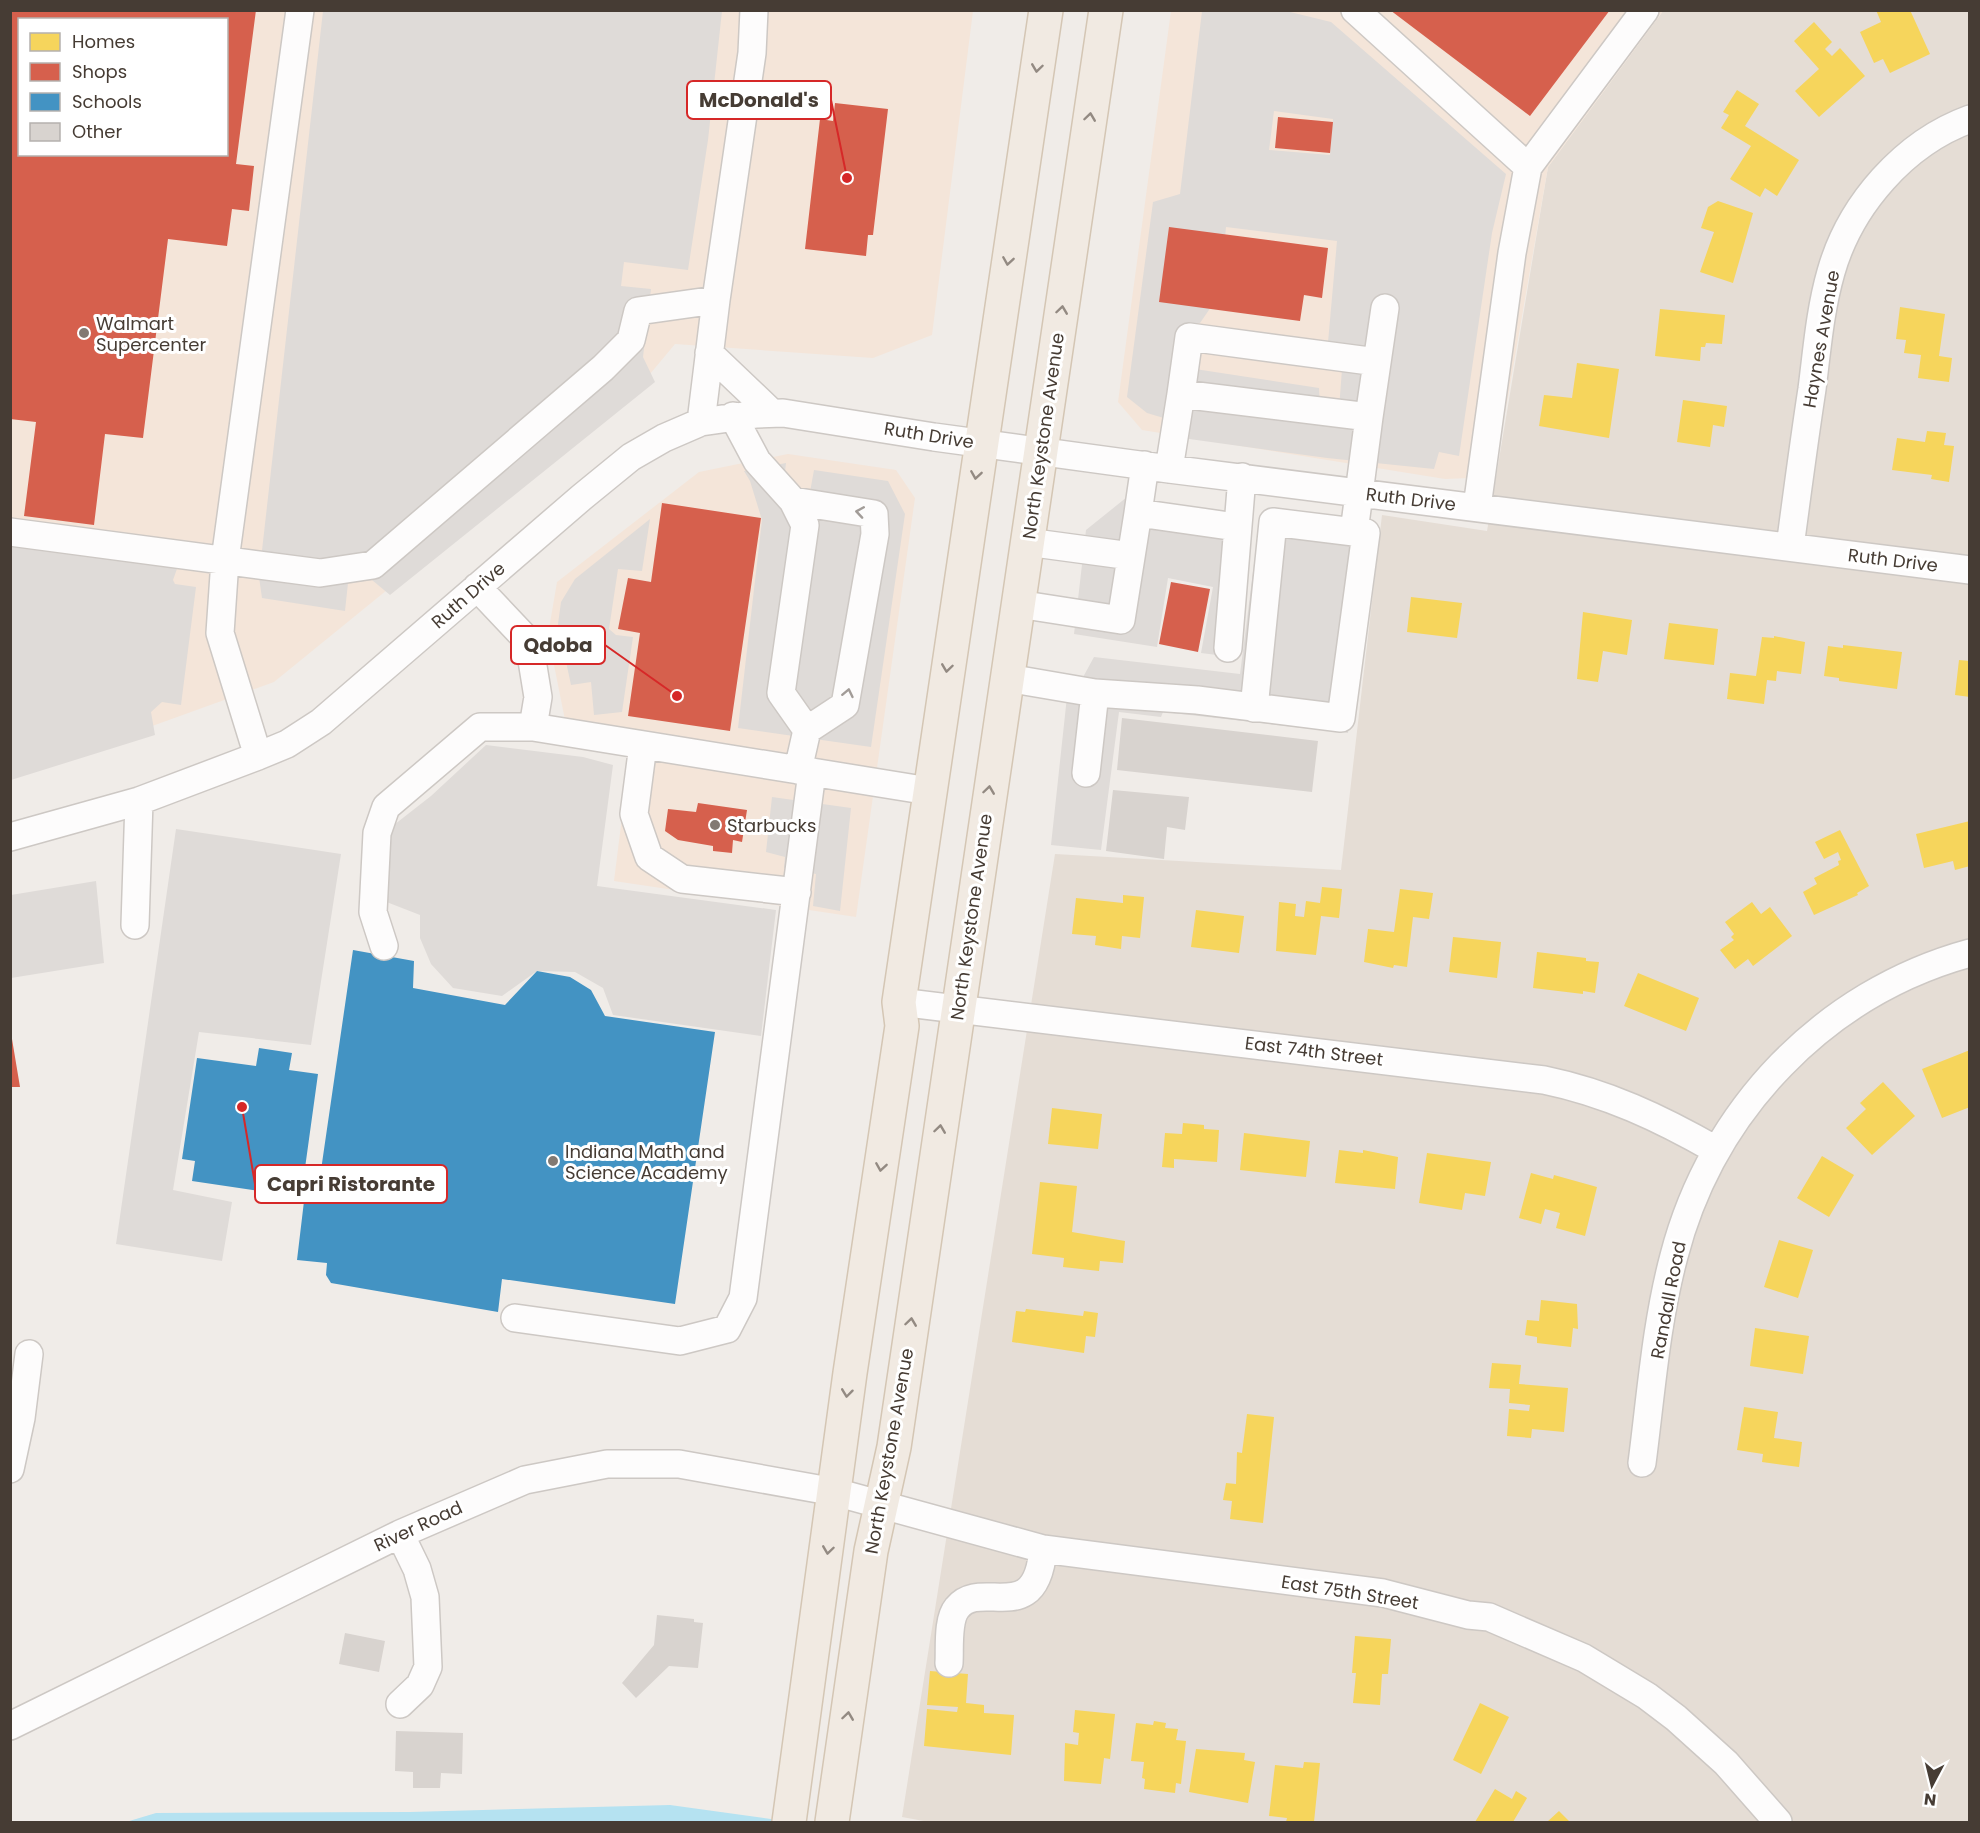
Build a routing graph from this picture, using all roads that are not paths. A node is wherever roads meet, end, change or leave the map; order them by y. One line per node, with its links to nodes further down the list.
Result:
1 (300, 10): 32 (street)
2 (754, 10): 9 (street)
3 (1046, 10): 18 (main road, North Keystone Avenue, one-way to 18)
4 (1106, 10): 19 (main road, North Keystone Avenue, one-way to 4)
5 (1355, 10): 8 (street)
6 (1646, 10): 8 (street)
7 (1970, 119): 30 (street, Haynes Avenue)
8 (1528, 167): 24 (street)
9 (716, 300): 11 (street); 32 (street)
10 (1385, 308): 12 (street)
11 (709, 353): 14 (street); 17 (street)
12 (1377, 362): 13 (street); 16 (street)
13 (1181, 394): 16 (street); 20 (street)
14 (772, 413): 15 (street, Ruth Drive); 18 (street, Ruth Drive)
15 (733, 416): 17 (street, Ruth Drive); 23 (street)
16 (1369, 417): 22 (street)
17 (701, 422): 34 (street, Ruth Drive)
18 (981, 443): 19 (street, Ruth Drive); 46 (main road, North Keystone Avenue, one-way to 46)
19 (1041, 451): 20 (street, Ruth Drive); 29 (main road, North Keystone Avenue)
20 (1157, 467): 21 (street, Ruth Drive); 25 (street)
21 (1242, 477): 22 (street, Ruth Drive); 26 (street)
22 (1360, 493): 24 (street, Ruth Drive); 28 (street)
23 (794, 501): 41 (street); 41 (street, one-way to 23)
24 (1477, 507): 30 (street, Ruth Drive)
25 (1138, 513): 26 (street); 31 (street)
26 (1236, 527): 36 (street)
27 (10, 532): 32 (street)
28 (1354, 532): 39 (street); 39 (street)
29 (1027, 542): 31 (street); 35 (main road, North Keystone Avenue)
30 (1790, 546): 33 (street, Ruth Drive)
31 (1131, 556): 35 (street)
32 (225, 560): 43 (street)
33 (1970, 570)
34 (477, 587): 40 (street); 43 (street, Ruth Drive)
35 (1018, 604): 37 (main road, North Keystone Avenue)
36 (1228, 648)
37 (1007, 678): 38 (street); 54 (main road, North Keystone Avenue, one-way to 37)
38 (1095, 693): 39 (street); 45 (street)
39 (1254, 708)
40 (533, 727): 42 (street); 51 (street)
41 (807, 730): 44 (street)
42 (642, 745): 44 (street); 49 (street)
43 (258, 756): 47 (street, Ruth Drive)
44 (805, 771): 46 (street); 49 (street)
45 (1086, 773)
46 (929, 791): 53 (main road, North Keystone Avenue)
47 (139, 801): 48 (street, Ruth Drive); 50 (street)
48 (10, 837)
49 (797, 892): 56 (street)
50 (135, 925)
51 (384, 946)
52 (1970, 952): 55 (street, Randall Road)
53 (899, 1002): 54 (street, East 74th Street); 60 (main road, North Keystone Avenue, one-way to 60)
54 (957, 1009): 55 (street, East 74th Street); 60 (main road, North Keystone Avenue, one-way to 54)
55 (1716, 1150): 58 (street, Randall Road)
56 (515, 1318)
57 (29, 1354): 59 (street)
58 (1641, 1462)
59 (10, 1469)
60 (857, 1498): 61 (street, River Road); 62 (street, East 75th Street); 66 (main road, North Keystone Avenue, one-way to 66); 67 (main road, North Keystone Avenue, one-way to 60)
61 (400, 1534): 64 (street); 65 (street, River Road)
62 (1043, 1550): 63 (street); 68 (street, East 75th Street)
63 (949, 1663)
64 (400, 1704)
65 (10, 1726)
66 (789, 1822)
67 (832, 1822)
68 (1778, 1822)

